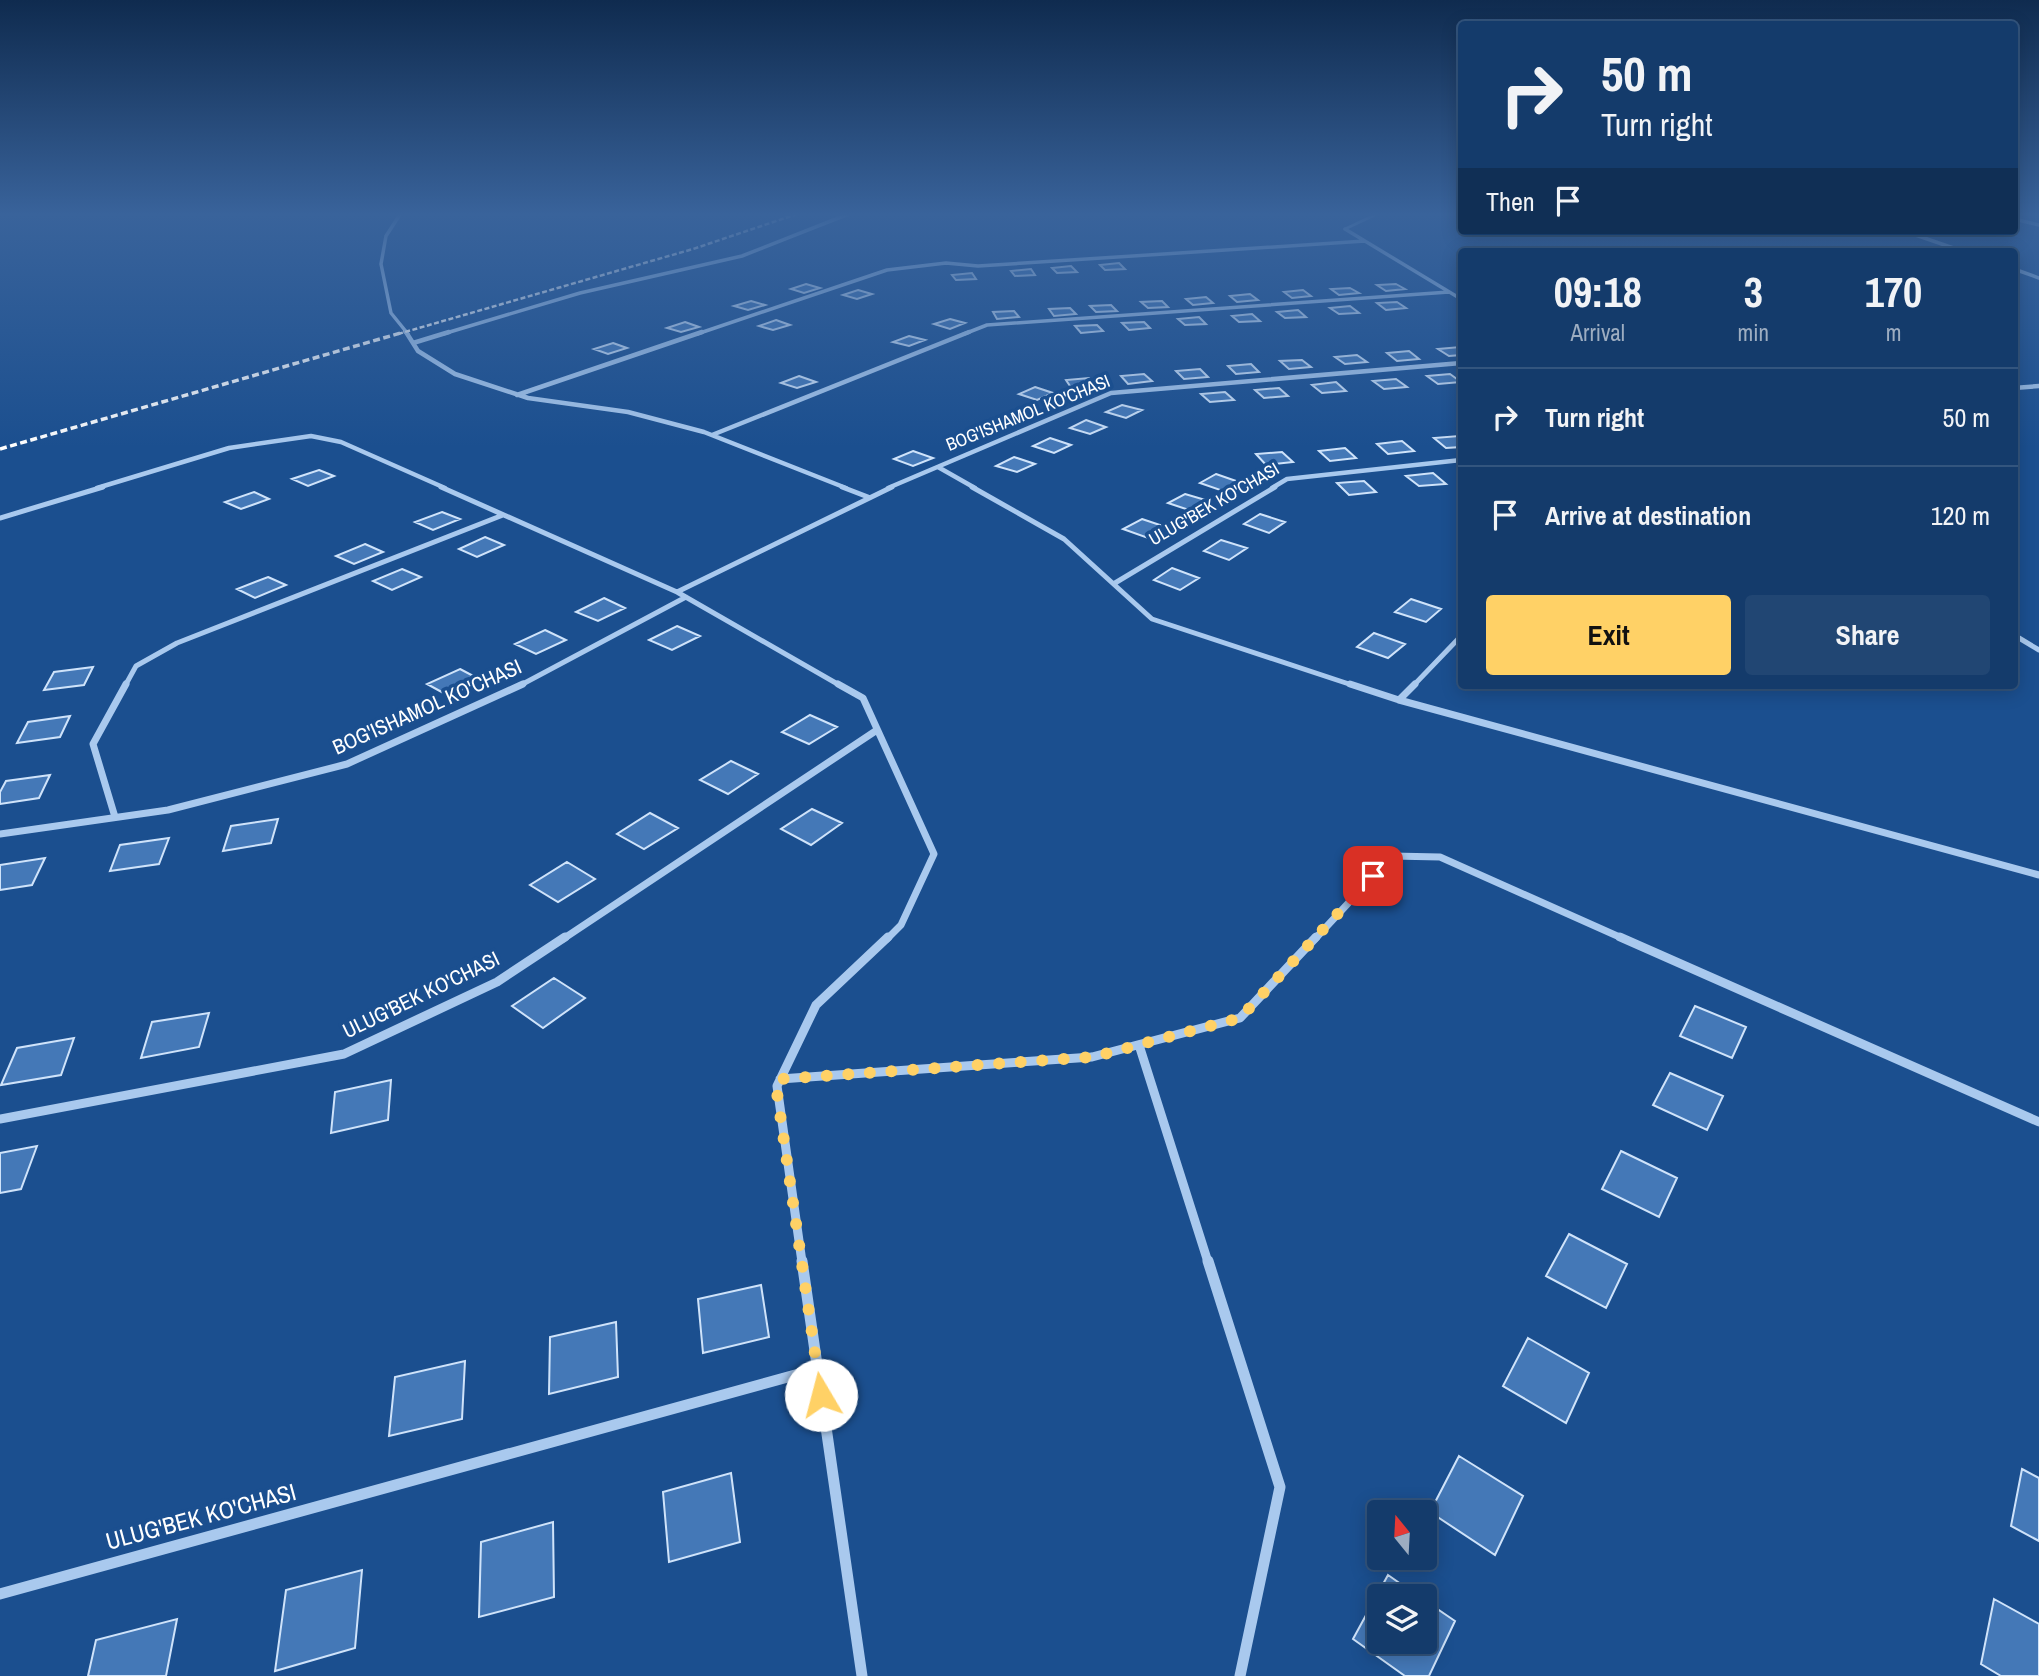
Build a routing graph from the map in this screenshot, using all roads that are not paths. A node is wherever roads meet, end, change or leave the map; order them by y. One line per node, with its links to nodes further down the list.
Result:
1 (387, 291): 6 (street)
2 (588, 291): 6 (street)
3 (824, 291): 10 (street)
4 (1448, 292): 5 (street); 11 (street)
5 (1458, 297)
6 (413, 343): 10 (street)
7 (1458, 363): 13 (street, BOG'ISHAMOL KO'CHASI)
8 (2039, 386): 9 (street)
9 (2018, 388)
10 (517, 395): 11 (street)
11 (712, 435): 14 (street)
12 (1458, 460): 17 (street, ULUG'BEK KO'CHASI)
13 (938, 467): 14 (street, BOG'ISHAMOL KO'CHASI); 17 (street)
14 (867, 497): 18 (street, BOG'ISHAMOL KO'CHASI)
15 (503, 515): 16 (street); 18 (street); 25 (street)
16 (0, 518)
17 (1115, 583): 23 (street)
18 (677, 592): 19 (street)
19 (686, 597): 24 (street); 25 (street, BOG'ISHAMOL KO'CHASI)
20 (2018, 637): 22 (street)
21 (1458, 639): 23 (street)
22 (2039, 650)
23 (1399, 700): 27 (street)
24 (877, 730): 29 (street); 30 (street, ULUG'BEK KO'CHASI)
25 (116, 817): 26 (street, BOG'ISHAMOL KO'CHASI)
26 (0, 834)
27 (2039, 875)
28 (1139, 1045): 29 (street); 31 (street); 35 (street)
29 (780, 1079): 32 (street)
30 (0, 1119)
31 (2039, 1122)
32 (817, 1369): 33 (street, ULUG'BEK KO'CHASI); 34 (street)
33 (0, 1594)
34 (862, 1676)
35 (1240, 1676)

